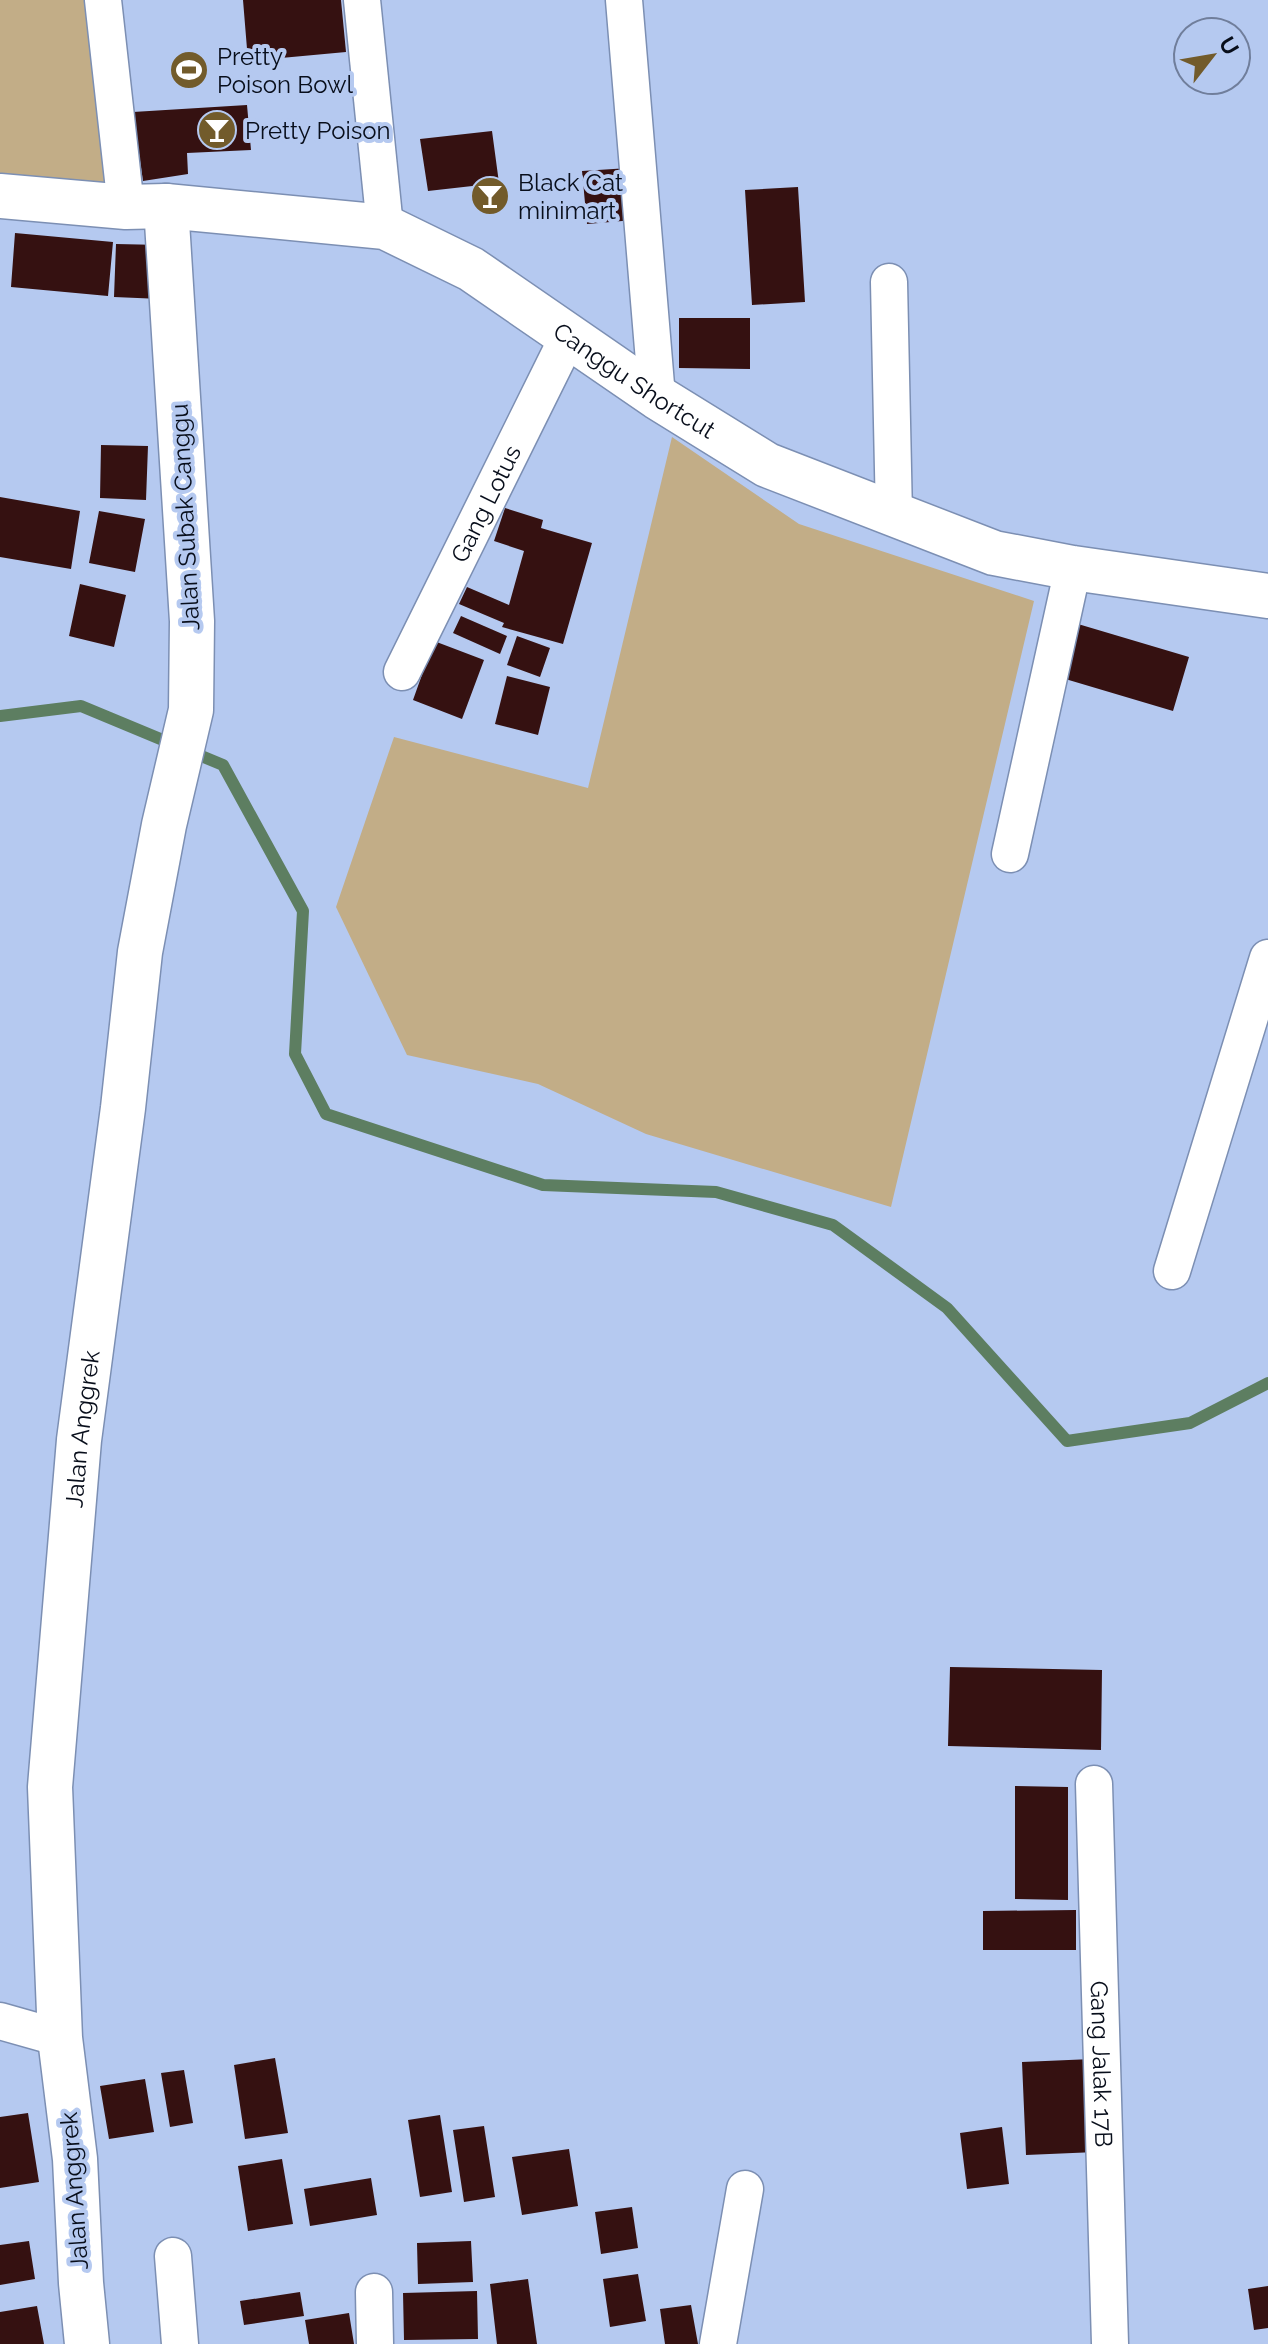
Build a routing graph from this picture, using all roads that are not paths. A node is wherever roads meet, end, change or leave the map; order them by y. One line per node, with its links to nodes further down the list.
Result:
1 (103, 0): 5 (street)
2 (362, 0): 6 (street)
3 (624, 0): 9 (street)
4 (0, 196): 5 (street, Canggu Shortcut)
5 (146, 206): 6 (street, Canggu Shortcut); 14 (street, Jalan Subak Canggu)
6 (385, 227): 8 (street, Canggu Shortcut)
7 (889, 282): 10 (street)
8 (568, 337): 9 (street, Canggu Shortcut); 13 (street, Gang Lotus)
9 (657, 397): 10 (street, Canggu Shortcut)
10 (894, 516): 11 (street, Canggu Shortcut)
11 (1073, 568): 12 (street, Canggu Shortcut); 15 (street)
12 (1268, 596)
13 (402, 672)
14 (164, 825): 20 (street, Jalan Anggrek)
15 (1010, 854)
16 (1268, 958): 17 (street)
17 (1172, 1271)
18 (1094, 1784): 28 (street, Gang Jalak 17B)
19 (0, 2021): 20 (street)
20 (60, 2038): 24 (street, Jalan Anggrek)
21 (745, 2189): 27 (street)
22 (173, 2256): 25 (street)
23 (374, 2292): 26 (street)
24 (87, 2344)
25 (180, 2344)
26 (375, 2344)
27 (718, 2344)
28 (1110, 2344)

